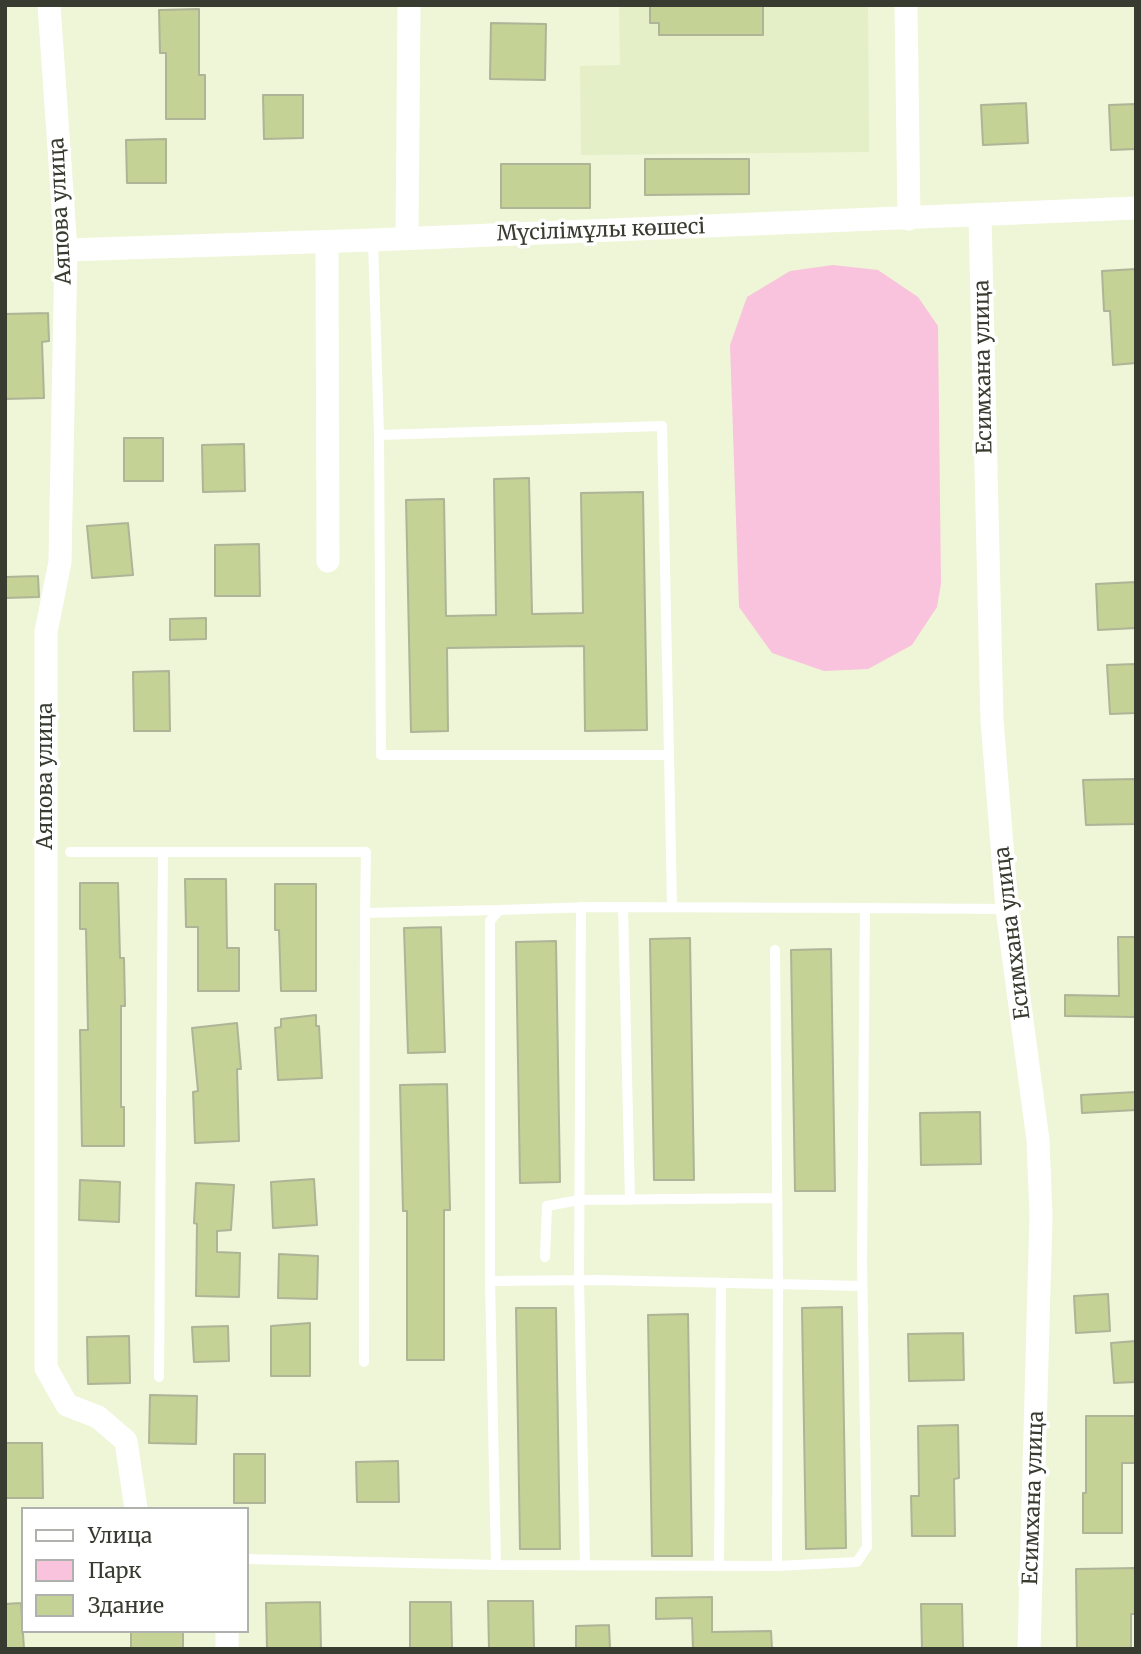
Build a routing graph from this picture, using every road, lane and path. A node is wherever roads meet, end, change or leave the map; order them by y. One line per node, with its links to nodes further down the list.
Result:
1 (49, 5): 10 (street, Аяпова улица)
2 (409, 5): 7 (street)
3 (906, 5): 6 (street)
4 (1136, 208): 5 (street, Мүсілімұлы көшесі)
5 (980, 216): 6 (street, Мүсілімұлы көшесі); 20 (street, Есимхана улица)
6 (909, 219): 7 (street, Мүсілімұлы көшесі)
7 (407, 238): 8 (street, Мүсілімұлы көшесі)
8 (373, 240): 9 (street, Мүсілімұлы көшесі); 11 (lane)
9 (327, 242): 10 (street, Мүсілімұлы көшесі); 12 (street)
10 (66, 250): 35 (street, Аяпова улица)
11 (379, 435): 13 (lane); 13 (lane)
12 (328, 561)
13 (668, 755): 18 (lane)
14 (70, 852): 15 (lane)
15 (163, 852): 22 (lane); 34 (lane)
16 (581, 907): 17 (lane); 21 (lane); 25 (lane)
17 (623, 907): 18 (lane); 26 (lane)
18 (671, 907): 19 (lane)
19 (865, 908): 20 (lane); 32 (lane)
20 (1007, 909): 41 (street, Есимхана улица)
21 (499, 910): 22 (lane); 29 (lane)
22 (365, 913): 33 (lane)
23 (775, 950): 24 (lane)
24 (777, 1198): 26 (lane); 31 (lane)
25 (579, 1200): 26 (lane); 27 (lane); 28 (lane)
26 (631, 1200)
27 (545, 1257)
28 (579, 1280): 29 (lane); 30 (lane); 38 (lane)
29 (490, 1281): 37 (lane)
30 (721, 1283): 31 (lane); 39 (lane)
31 (778, 1284): 32 (lane); 40 (lane)
32 (862, 1286): 40 (lane)
33 (364, 1362)
34 (159, 1377)
35 (136, 1507)
36 (248, 1559): 37 (lane)
37 (496, 1565): 38 (lane)
38 (585, 1565): 39 (lane)
39 (719, 1566): 40 (lane)
40 (777, 1566)
41 (1029, 1649)

